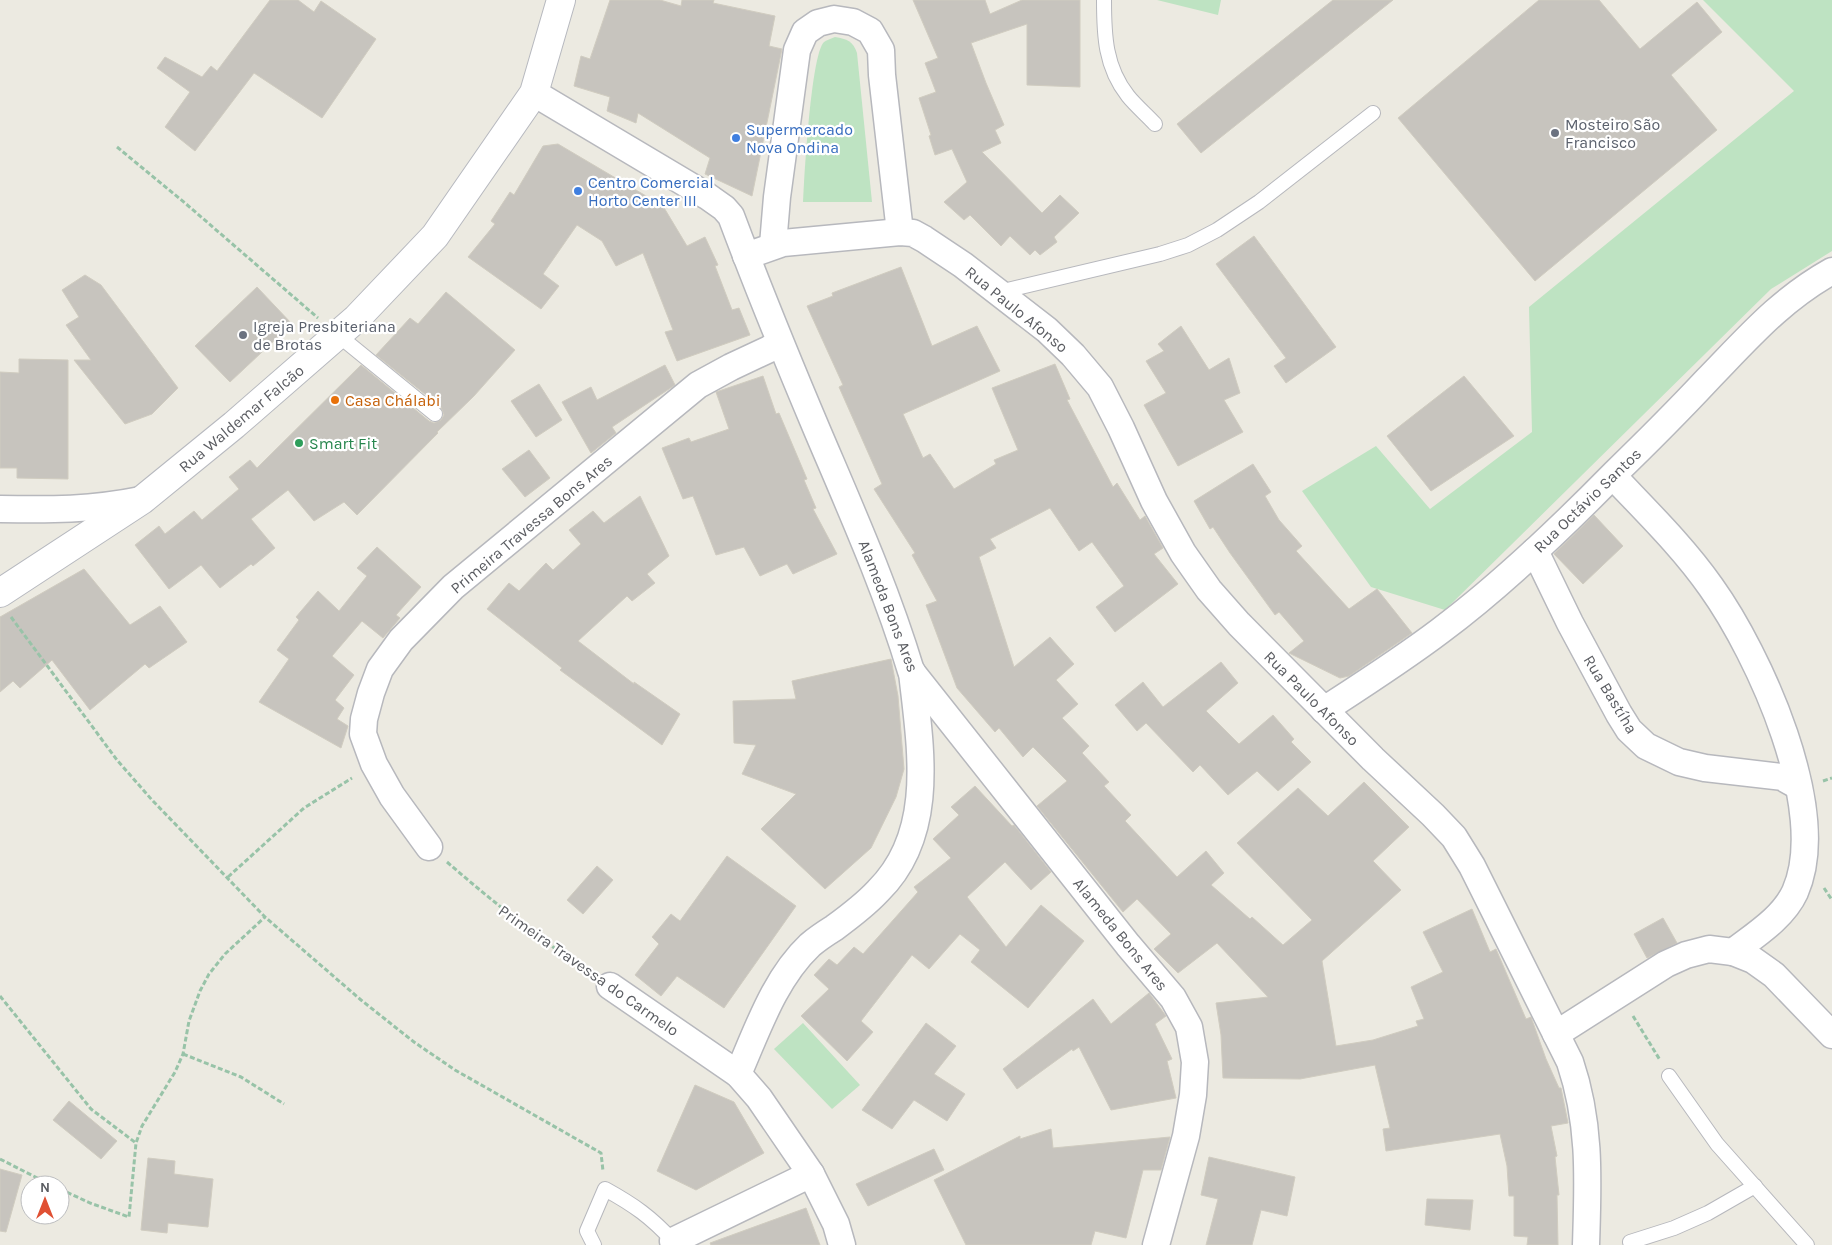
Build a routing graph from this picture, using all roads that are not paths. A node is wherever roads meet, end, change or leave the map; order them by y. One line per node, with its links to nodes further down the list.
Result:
1 (561, 0): 3 (street, Rua Waldemar Falcão)
2 (1104, 0): 5 (lane)
3 (534, 94): 8 (street, Alameda Bons Ares); 11 (street, Rua Waldemar Falcão)
4 (1373, 113): 10 (lane)
5 (1155, 124)
6 (900, 232): 7 (street); 7 (street); 10 (street, Rua Paulo Afonso)
7 (772, 245): 8 (street)
8 (746, 256): 12 (street, Alameda Bons Ares)
9 (1832, 271): 14 (street, Rua Octávio Santos)
10 (999, 292): 20 (street, Rua Paulo Afonso)
11 (338, 335): 13 (lane); 15 (street, Rua Waldemar Falcão)
12 (780, 344): 19 (street, Alameda Bons Ares); 22 (street, Primeira Travessa Bons Ares)
13 (435, 414)
14 (1613, 476): 17 (street, Rua Octávio Santos); 21 (street)
15 (142, 500): 16 (street); 18 (street, Rua Waldemar Falcão)
16 (0, 509)
17 (1535, 551): 20 (street, Rua Octávio Santos); 21 (street, Rua Bastíha)
18 (5, 604)
19 (911, 671): 27 (street); 35 (street, Alameda Bons Ares)
20 (1324, 710): 25 (street, Rua Paulo Afonso)
21 (1798, 786): 23 (street)
22 (429, 847)
23 (1733, 952): 25 (street); 26 (street)
24 (610, 986): 27 (street, Primeira Travessa do Carmelo)
25 (1556, 1034): 36 (street, Rua Paulo Afonso)
26 (1832, 1035)
27 (738, 1074): 29 (street, Primeira Travessa do Carmelo)
28 (1669, 1076): 30 (lane)
29 (811, 1174): 32 (street); 34 (street, Primeira Travessa do Carmelo)
30 (1755, 1186): 31 (lane); 37 (lane)
31 (1630, 1242)
32 (669, 1243): 33 (lane)
33 (594, 1245)
34 (842, 1245)
35 (1156, 1245)
36 (1586, 1245)
37 (1807, 1245)

